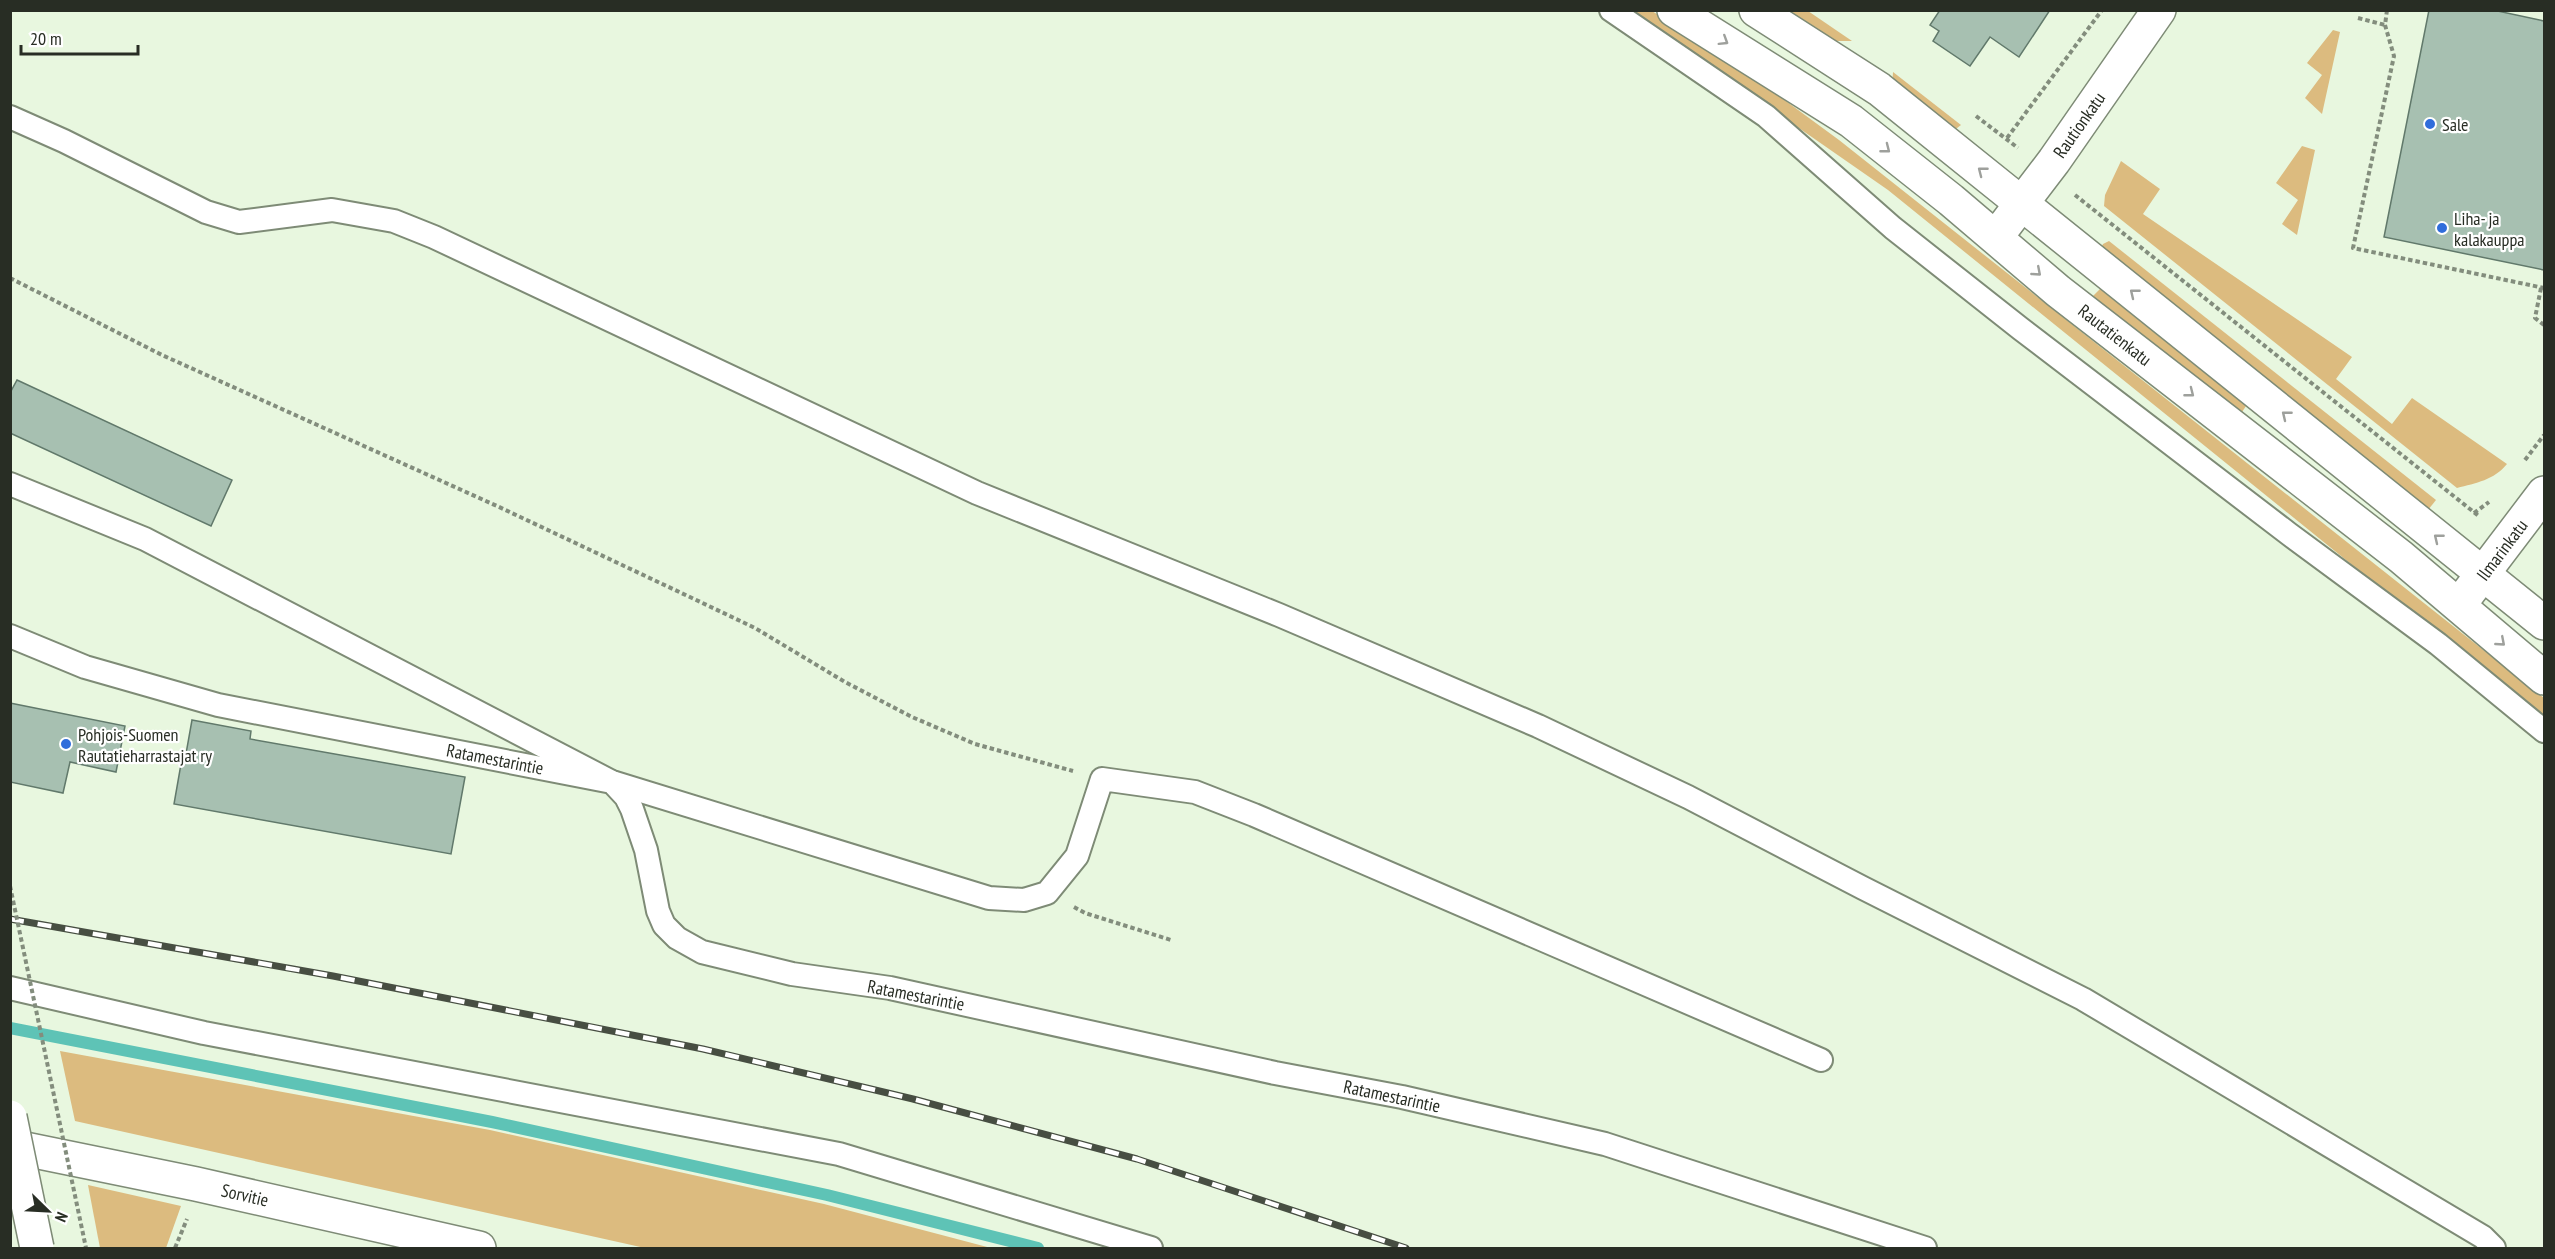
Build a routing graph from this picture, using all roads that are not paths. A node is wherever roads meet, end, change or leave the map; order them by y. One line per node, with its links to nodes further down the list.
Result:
1 (1611, 10): 15 (lane)
2 (1674, 10): 7 (main road, Rautatienkatu, one-way to 7)
3 (1756, 10): 6 (main road, one-way to 3)
4 (2159, 10): 6 (main road, Rautionkatu)
5 (10, 117): 25 (lane)
6 (2023, 202): 7 (main road, Rautionkatu); 10 (main road, one-way to 6)
7 (1996, 237): 11 (main road, Rautatienkatu, one-way to 11)
8 (10, 484): 16 (lane)
9 (2544, 493): 10 (main road, Ilmarinkatu)
10 (2483, 574): 11 (main road, Ilmarinkatu); 12 (main road)
11 (2459, 605): 14 (main road, Rautatienkatu, one-way to 14)
12 (2544, 623)
13 (10, 636): 16 (lane, Ratamestarintie)
14 (2544, 678)
15 (2544, 731)
16 (612, 782): 18 (lane); 24 (lane, Ratamestarintie)
17 (10, 988): 23 (lane)
18 (1821, 1060)
19 (10, 1117): 21 (main road, bridge)
20 (10, 1146): 22 (main road, Sorvitie)
21 (37, 1248)
22 (479, 1248)
23 (1151, 1248)
24 (1925, 1248)
25 (2494, 1248)

